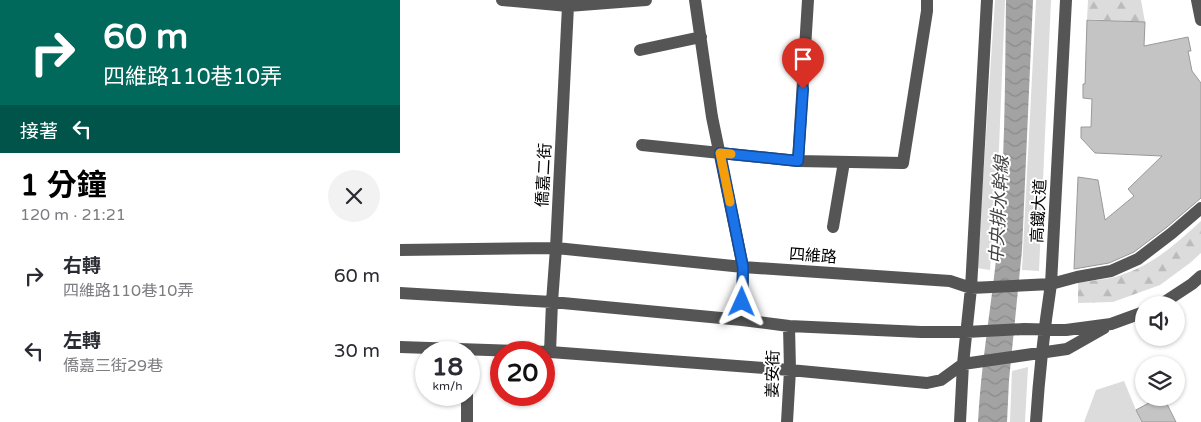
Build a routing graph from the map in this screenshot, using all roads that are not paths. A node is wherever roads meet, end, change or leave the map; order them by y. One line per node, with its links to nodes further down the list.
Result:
1 (502, 0): 9 (street)
2 (646, 0): 9 (street)
3 (695, 0): 11 (street)
4 (808, 0): 15 (street)
5 (927, 0): 16 (street)
6 (987, 0): 24 (street)
7 (1066, 0): 23 (street, 高鐵大道)
8 (1197, 0): 10 (street)
9 (567, 3): 19 (street, 僑嘉二街)
10 (1201, 20)
11 (701, 37): 12 (street); 14 (street)
12 (640, 50)
13 (642, 145): 14 (street)
14 (720, 153): 15 (street); 21 (street)
15 (798, 161): 16 (street)
16 (844, 162): 18 (street)
17 (1201, 208): 23 (street, 四維路)
18 (833, 227)
19 (556, 248): 20 (street, 四維路); 21 (street, 四維路); 27 (street, 僑嘉二街)
20 (400, 250)
21 (743, 267): 24 (street, 四維路); 29 (street)
22 (1201, 276): 26 (street)
23 (1051, 284): 24 (street, 四維路); 32 (street, 高鐵大道)
24 (971, 288): 33 (street)
25 (400, 292): 27 (street)
26 (1174, 296)
27 (552, 302): 29 (street); 34 (street, 僑嘉二街)
28 (1135, 315): 30 (street)
29 (742, 320): 31 (street)
30 (1111, 324): 32 (street); 38 (street)
31 (789, 326): 33 (street); 40 (street, 姜安街)
32 (1044, 330): 33 (street); 38 (street, 高鐵大道)
33 (966, 332): 39 (street)
34 (550, 341)
35 (400, 347): 36 (street)
36 (415, 348)
37 (555, 352): 40 (street)
38 (1043, 353): 39 (street); 45 (street, 高鐵大道)
39 (963, 364): 40 (street); 44 (street)
40 (790, 370): 43 (street, 姜安街)
41 (467, 406): 42 (street)
42 (467, 422)
43 (787, 422)
44 (960, 422)
45 (1036, 422)

